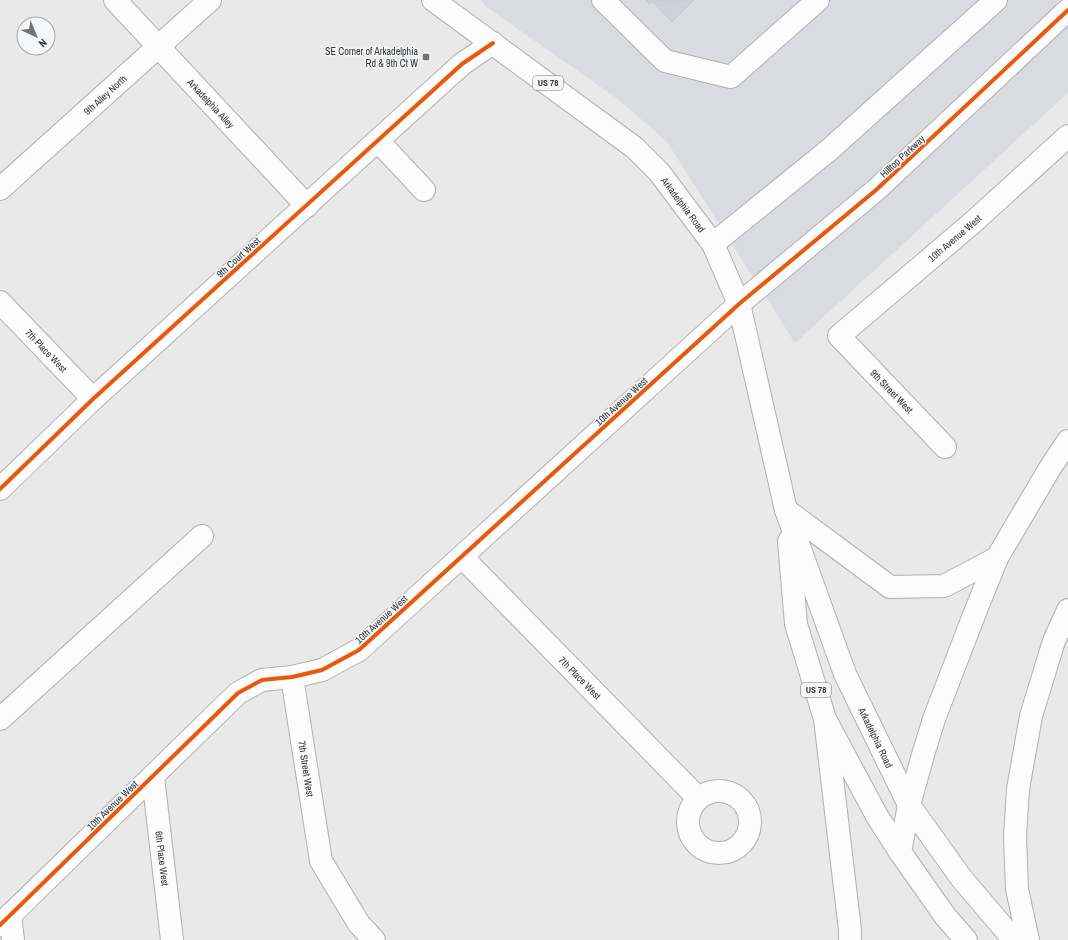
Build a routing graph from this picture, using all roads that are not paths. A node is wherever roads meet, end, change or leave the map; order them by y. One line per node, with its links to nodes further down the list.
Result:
1 (115, 0): 9 (main road, Arkadelphia Alley)
2 (210, 0): 9 (main road, 9th Alley North)
3 (433, 0): 8 (main road, Arkadelphia Road / US 78)
4 (603, 0): 5 (main road)
5 (818, 0)
6 (996, 0): 15 (main road)
7 (1068, 10): 17 (main road, Hilltop Parkway)
8 (493, 43): 11 (main road, 9th Court West); 15 (main road, Arkadelphia Road / US 78)
9 (158, 46): 12 (main road, 9th Alley North); 14 (main road, Arkadelphia Alley)
10 (1068, 136): 18 (main road, 10th Avenue West)
11 (378, 141): 13 (main road); 14 (main road, 9th Court West)
12 (0, 189)
13 (424, 190)
14 (307, 206): 19 (main road, 9th Court West)
15 (712, 244): 17 (main road, Arkadelphia Road / US 78)
16 (0, 302): 19 (main road, 7th Place West)
17 (739, 304): 23 (main road, Arkadelphia Road / US 78); 25 (main road, 10th Avenue West)
18 (839, 336): 21 (main road, 9th Street West)
19 (93, 399): 22 (main road, 9th Court West)
20 (1068, 441): 26 (main road)
21 (945, 447)
22 (0, 489)
23 (786, 510): 26 (main road); 30 (main road, Arkadelphia Road / US 78); 33 (main road, Arkadelphia Road / US 78)
24 (202, 536): 29 (main road)
25 (462, 557): 28 (main road, 10th Avenue West); 32 (main road, 7th Place West)
26 (997, 558): 33 (main road)
27 (1068, 610): 42 (main road)
28 (292, 677): 31 (main road, 10th Avenue West); 38 (main road, 7th Street West)
29 (0, 719)
30 (825, 719): 34 (main road, Arkadelphia Road / US 78); 39 (main road)
31 (153, 777): 35 (main road, 10th Avenue West); 37 (main road, 6th Place West)
32 (698, 798)
33 (909, 805): 34 (main road); 41 (main road, Arkadelphia Road / US 78)
34 (900, 852): 40 (main road, Arkadelphia Road / US 78)
35 (5, 920): 36 (main road)
36 (13, 940)
37 (172, 940)
38 (374, 940)
39 (850, 940)
40 (966, 940)
41 (1014, 940)
42 (1028, 940)

